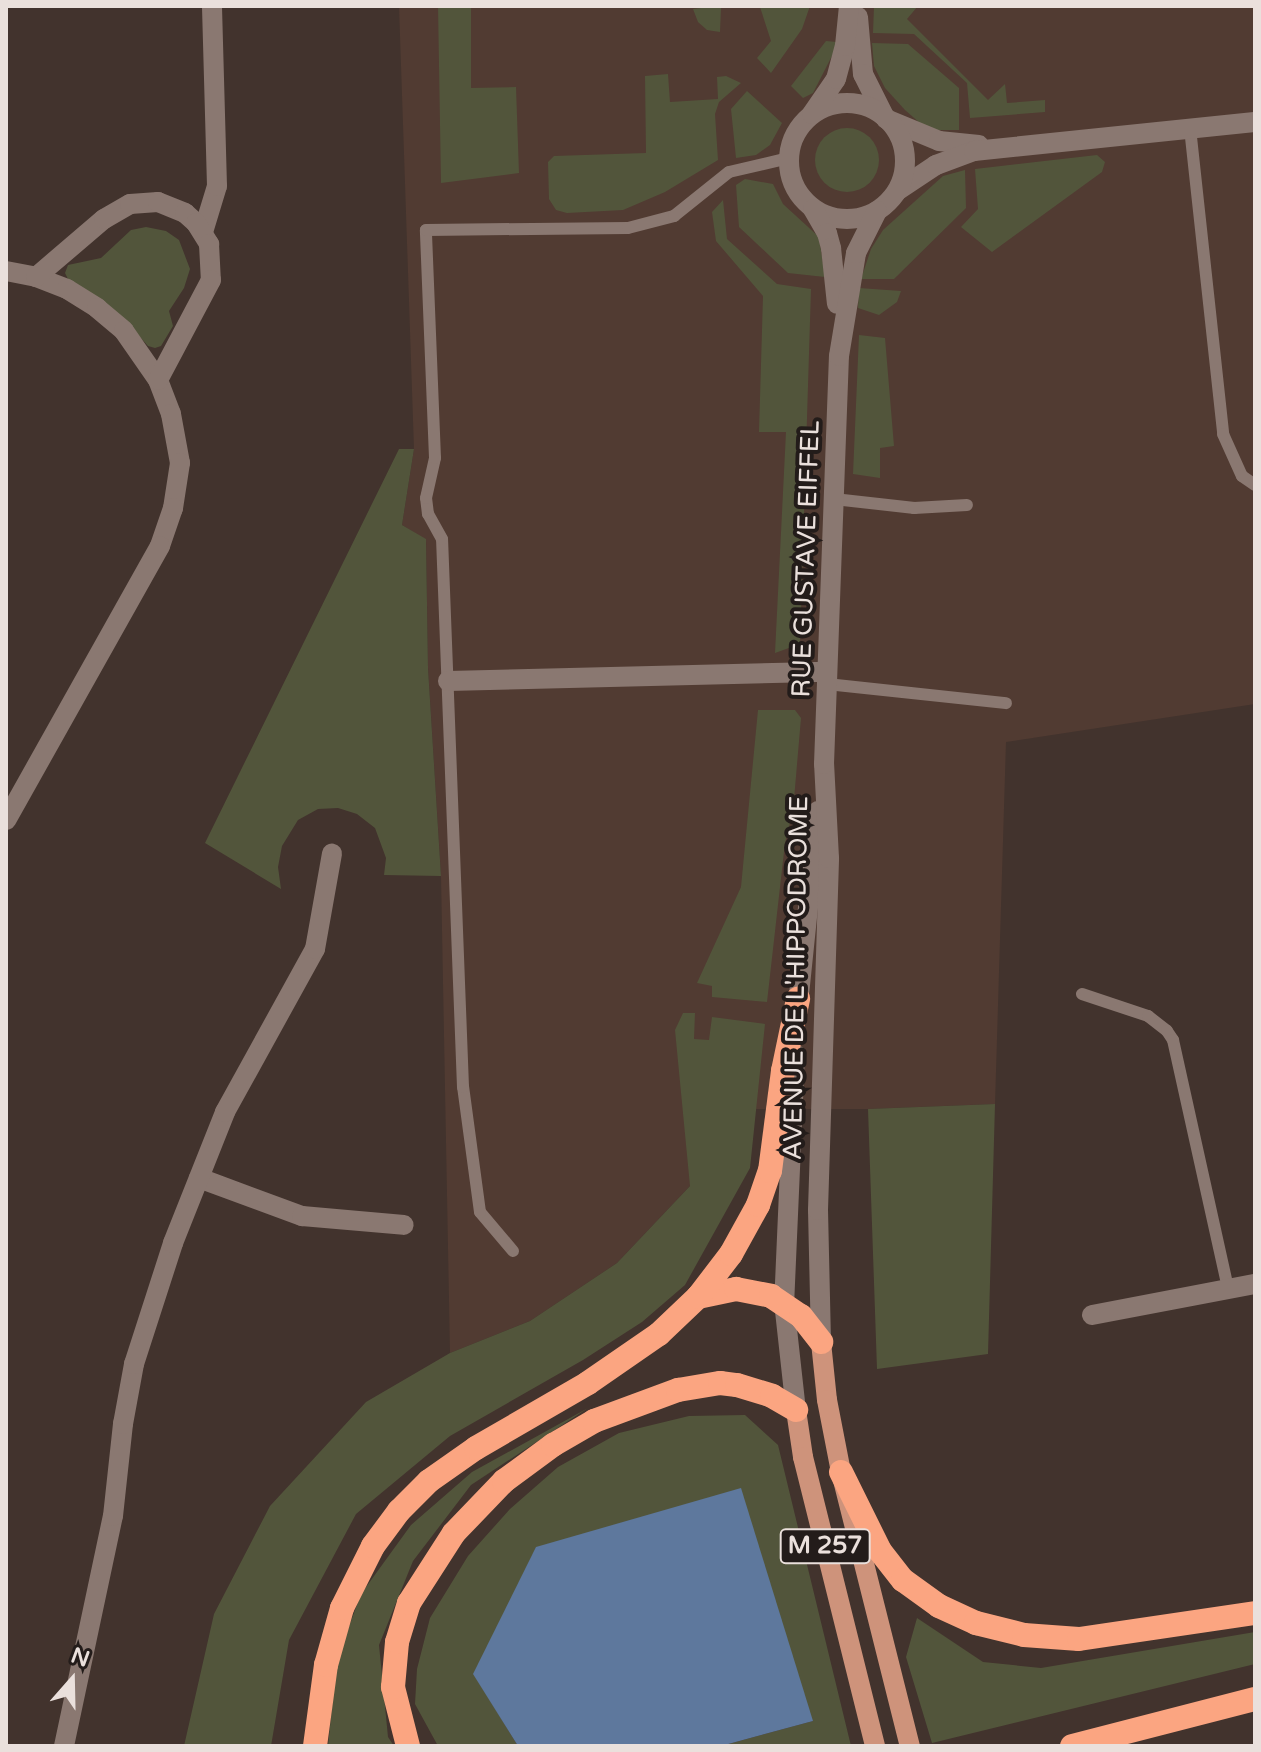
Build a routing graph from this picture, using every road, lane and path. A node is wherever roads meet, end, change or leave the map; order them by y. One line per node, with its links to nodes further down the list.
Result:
1 (212, 6): 13 (street)
2 (849, 6): 4 (street)
3 (858, 6): 5 (street)
4 (809, 117): 5 (street); 9 (street)
5 (886, 119): 8 (street); 10 (street)
6 (1255, 122): 7 (street)
7 (1190, 128): 8 (street); 18 (lane)
8 (1007, 145): 10 (street)
9 (789, 158): 11 (street); 22 (lane)
10 (897, 191): 12 (street)
11 (812, 207): 12 (street); 16 (street, RUE GUSTAVE EIFFEL / M 257)
12 (877, 211): 16 (street, RUE GUSTAVE EIFFEL / M 257)
13 (203, 232): 15 (street); 17 (street)
14 (6, 271): 15 (street)
15 (36, 277): 17 (street)
16 (839, 356): 19 (street, RUE GUSTAVE EIFFEL / M 257)
17 (158, 380): 25 (street)
18 (1255, 485)
19 (834, 499): 20 (lane); 21 (street, RUE GUSTAVE EIFFEL / M 257)
20 (967, 505)
21 (827, 678): 22 (street); 23 (lane); 24 (street, RUE GUSTAVE EIFFEL / M 257)
22 (448, 681): 31 (lane)
23 (1006, 703)
24 (824, 764): 28 (street, AVENUE DE L'HIPPODROME / M 257); 37 (street, AVENUE DE L'HIPPODROME / M 257)
25 (6, 820)
26 (332, 854): 29 (street)
27 (1082, 994): 33 (lane)
28 (798, 999): 34 (highway); 35 (street, AVENUE DE L'HIPPODROME / M 257)
29 (199, 1178): 30 (street); 42 (street)
30 (404, 1225)
31 (513, 1251)
32 (1255, 1284): 33 (street)
33 (1228, 1289): 36 (street)
34 (698, 1297): 35 (highway); 43 (highway)
35 (784, 1302): 37 (highway); 38 (street, AVENUE DE L'HIPPODROME / M 257)
36 (1092, 1315)
37 (821, 1342): 39 (main road, AVENUE DE L'HIPPODROME / M 257)
38 (796, 1410): 44 (highway); 45 (main road, AVENUE DE L'HIPPODROME / M 257)
39 (841, 1472): 40 (highway); 46 (main road, AVENUE DE L'HIPPODROME / M 257)
40 (1255, 1613)
41 (1255, 1699): 47 (highway)
42 (64, 1746)
43 (315, 1746)
44 (408, 1746)
45 (875, 1746)
46 (910, 1746)
47 (1072, 1746)

